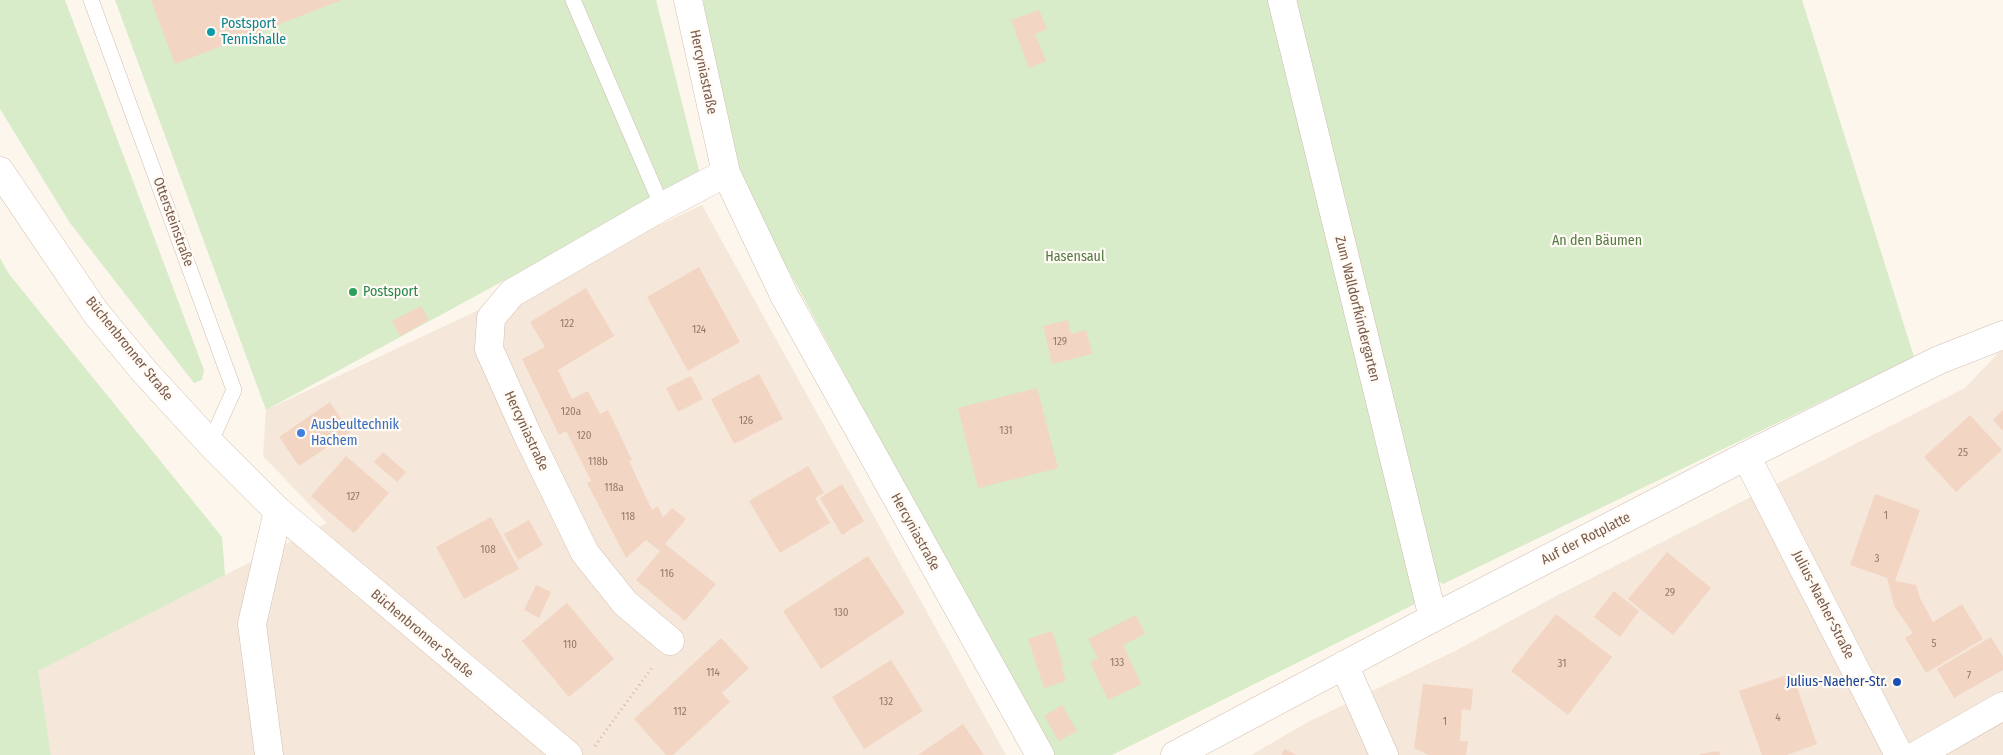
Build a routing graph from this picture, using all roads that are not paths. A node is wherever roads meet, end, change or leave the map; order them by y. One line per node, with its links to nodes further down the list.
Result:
1 (91, 0): 9 (lane, Ottersteinstraße)
2 (573, 0): 7 (lane)
3 (688, 0): 6 (street, Hercyniastraße)
4 (1282, 0): 12 (street, Zum Walldorfkindergarten)
5 (0, 171): 9 (street, Büchenbronner Straße)
6 (726, 173): 7 (street, Hercyniastraße); 18 (street, Hercyniastraße)
7 (661, 207): 13 (street, Hercyniastraße)
8 (2003, 335): 10 (street, Auf der Rotplatte)
9 (210, 443): 11 (street, Büchenbronner Straße)
10 (1746, 456): 12 (street, Auf der Rotplatte); 21 (street, Julius-Naeher-Straße)
11 (278, 511): 16 (street, Büchenbronner Straße); 17 (street)
12 (1433, 618): 14 (street, Auf der Rotplatte)
13 (670, 641)
14 (1344, 665): 19 (street, Auf der Rotplatte); 20 (street)
15 (2003, 706): 22 (street)
16 (581, 752)
17 (269, 755)
18 (1040, 755)
19 (1175, 755)
20 (1384, 755)
21 (1899, 755)
22 (1917, 755)

